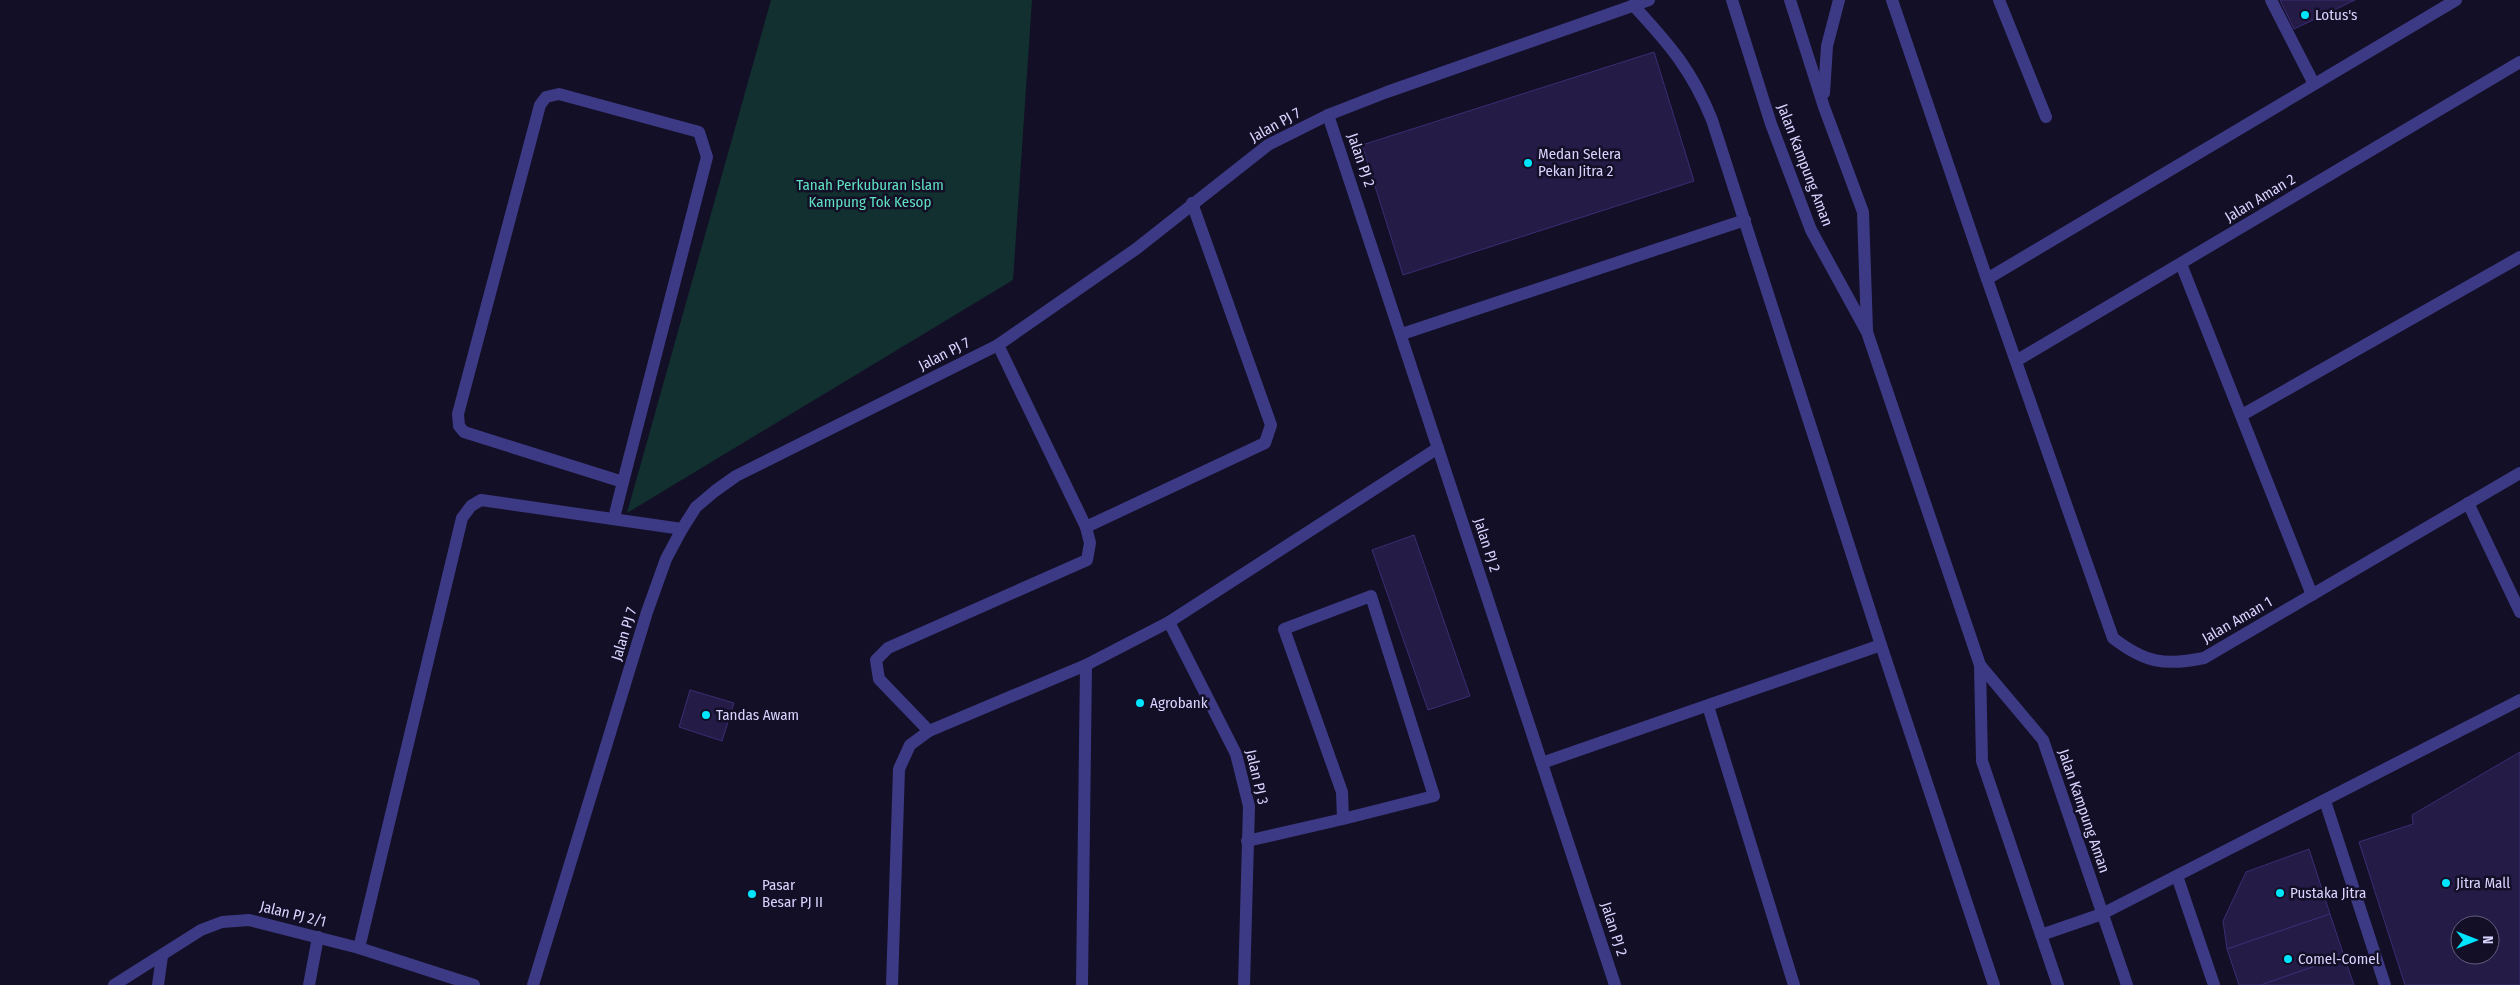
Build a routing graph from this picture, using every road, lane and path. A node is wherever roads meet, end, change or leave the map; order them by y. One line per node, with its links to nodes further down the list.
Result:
1 (1649, 0): 9 (street, Jalan PJ 7)
2 (1732, 0): 20 (street, Jalan Kampung Aman)
3 (1790, 0): 12 (street, Jalan Kampung Aman)
4 (1838, 0): 12 (street)
5 (1892, 0): 19 (street, Jalan Aman 1)
6 (1999, 0): 14 (street)
7 (2272, 0): 11 (street)
8 (2456, 0): 11 (street)
9 (1633, 5): 13 (street, Jalan PJ 7); 16 (street)
10 (2520, 62): 18 (street, Jalan Aman 2)
11 (2314, 84): 19 (street)
12 (1824, 107): 20 (street, Jalan Kampung Aman)
13 (1328, 115): 15 (street, Jalan PJ 7); 21 (street, Jalan PJ 2)
14 (2046, 117)
15 (1192, 204): 22 (street, Jalan PJ 7); 30 (street)
16 (1745, 220): 21 (street); 35 (street)
17 (2520, 257): 24 (street)
18 (2181, 264): 23 (street, Jalan Aman 2); 24 (street)
19 (1987, 279): 23 (street, Jalan Aman 1)
20 (1867, 332): 37 (street, Jalan Kampung Aman)
21 (1402, 334): 25 (street, Jalan PJ 2)
22 (998, 345): 30 (street); 31 (street, Jalan PJ 7)
23 (2016, 361): 32 (street, Jalan Aman 1)
24 (2242, 415): 32 (street)
25 (1438, 448): 34 (street); 41 (street, Jalan PJ 2)
26 (2520, 472): 28 (street, Jalan Aman 1)
27 (624, 482): 27 (street); 29 (street)
28 (2468, 503): 32 (street, Jalan Aman 1); 33 (street)
29 (614, 518): 31 (street); 49 (street)
30 (1086, 527): 40 (street)
31 (682, 529): 55 (street, Jalan PJ 7)
32 (2312, 595)
33 (2520, 612)
34 (1169, 622): 36 (street); 44 (street, Jalan PJ 3)
35 (1881, 645): 39 (street); 61 (street)
36 (1086, 665): 40 (street); 57 (street)
37 (1980, 665): 46 (street, Jalan Kampung Aman); 47 (street, Jalan Kampung Aman)
38 (2520, 700): 42 (street)
39 (1708, 706): 41 (street); 60 (street)
40 (929, 731): 56 (street)
41 (1542, 763): 59 (street, Jalan PJ 2)
42 (2325, 800): 45 (street); 65 (street)
43 (1343, 819): 43 (street); 44 (street)
44 (1247, 841): 58 (street, Jalan PJ 3)
45 (2177, 876): 46 (street); 64 (street)
46 (2102, 914): 47 (street); 63 (street, Jalan Kampung Aman)
47 (2041, 935): 62 (street, Jalan Kampung Aman)
48 (318, 937): 49 (street, Jalan PJ 2/1); 50 (street, Jalan PJ 2/1); 53 (street)
49 (359, 948): 54 (street, Jalan PJ 2/1)
50 (162, 956): 51 (street, Jalan PJ 2/1); 52 (street)
51 (114, 985)
52 (158, 985)
53 (310, 985)
54 (474, 985)
55 (533, 985)
56 (892, 985)
57 (1082, 985)
58 (1244, 985)
59 (1615, 985)
60 (1794, 985)
61 (1994, 985)
62 (2058, 985)
63 (2127, 985)
64 (2214, 985)
65 (2385, 985)

